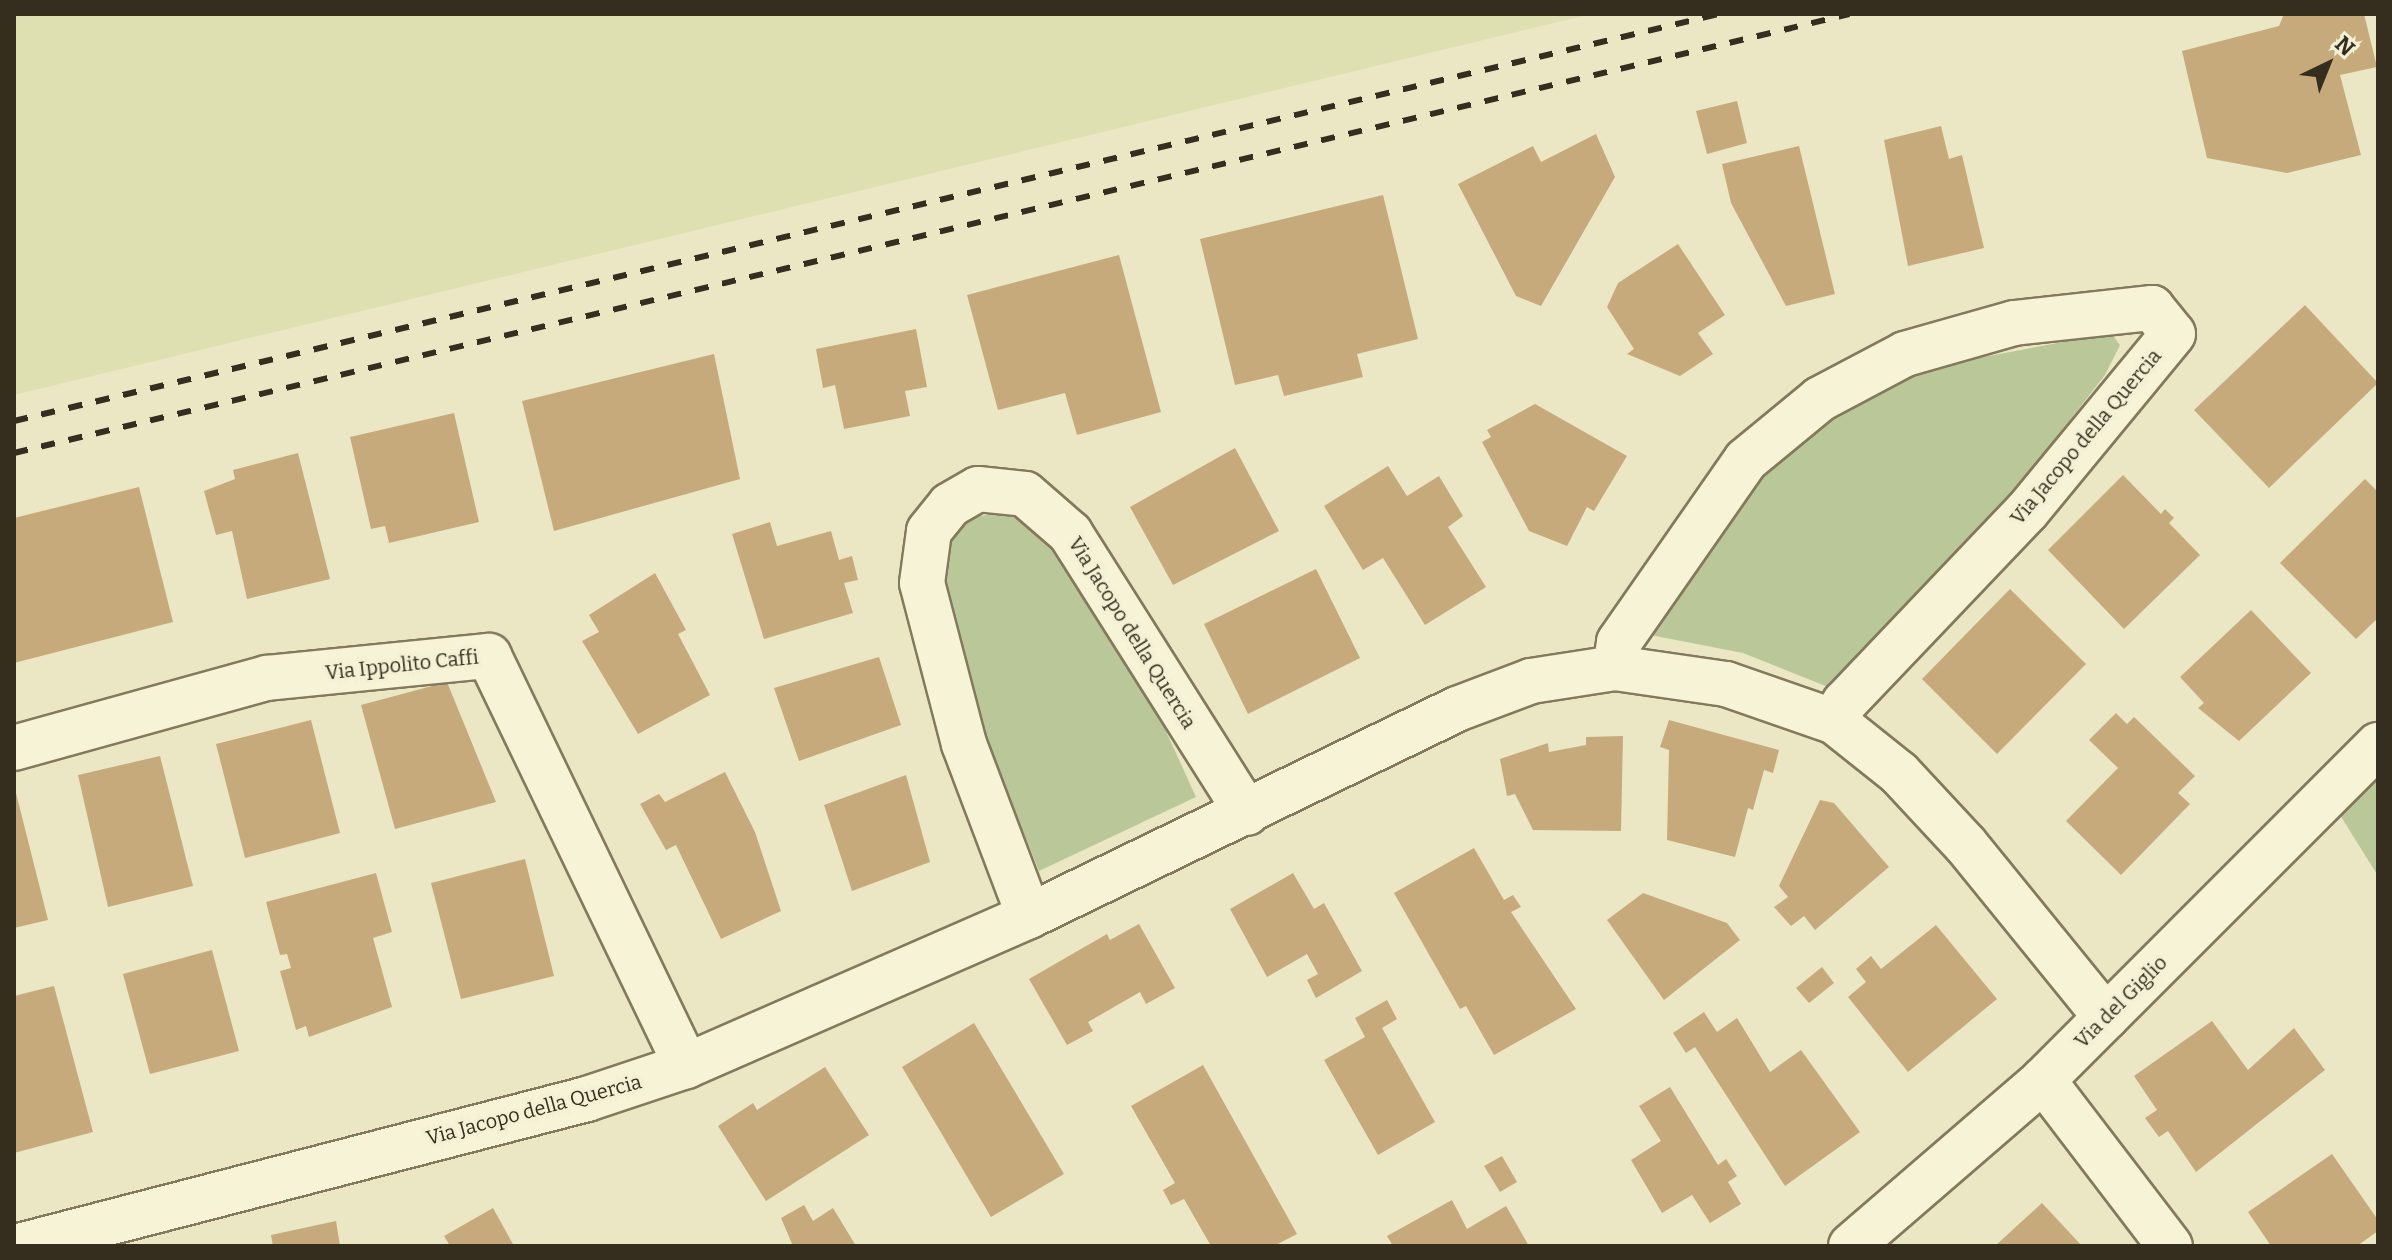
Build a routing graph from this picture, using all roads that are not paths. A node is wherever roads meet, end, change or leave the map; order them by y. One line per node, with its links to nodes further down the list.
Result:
1 (1615, 668): 2 (street, Via Jacopo della Quercia); 2 (street, Via Jacopo della Quercia); 5 (street, Via Jacopo della Quercia)
2 (1835, 722): 7 (street, Via Jacopo della Quercia)
3 (2378, 745): 7 (street, Via del Giglio)
4 (14, 748): 8 (street, Via Ippolito Caffi)
5 (1247, 813): 6 (street, Via Jacopo della Quercia); 6 (street, Via Jacopo della Quercia)
6 (1029, 916): 8 (street, Via Jacopo della Quercia)
7 (2106, 1017): 9 (street, Via del Giglio)
8 (686, 1066): 10 (street, Via Jacopo della Quercia)
9 (2043, 1080): 11 (street, Via del Giglio); 12 (street)
10 (19, 1246)
11 (1851, 1246)
12 (2170, 1246)

